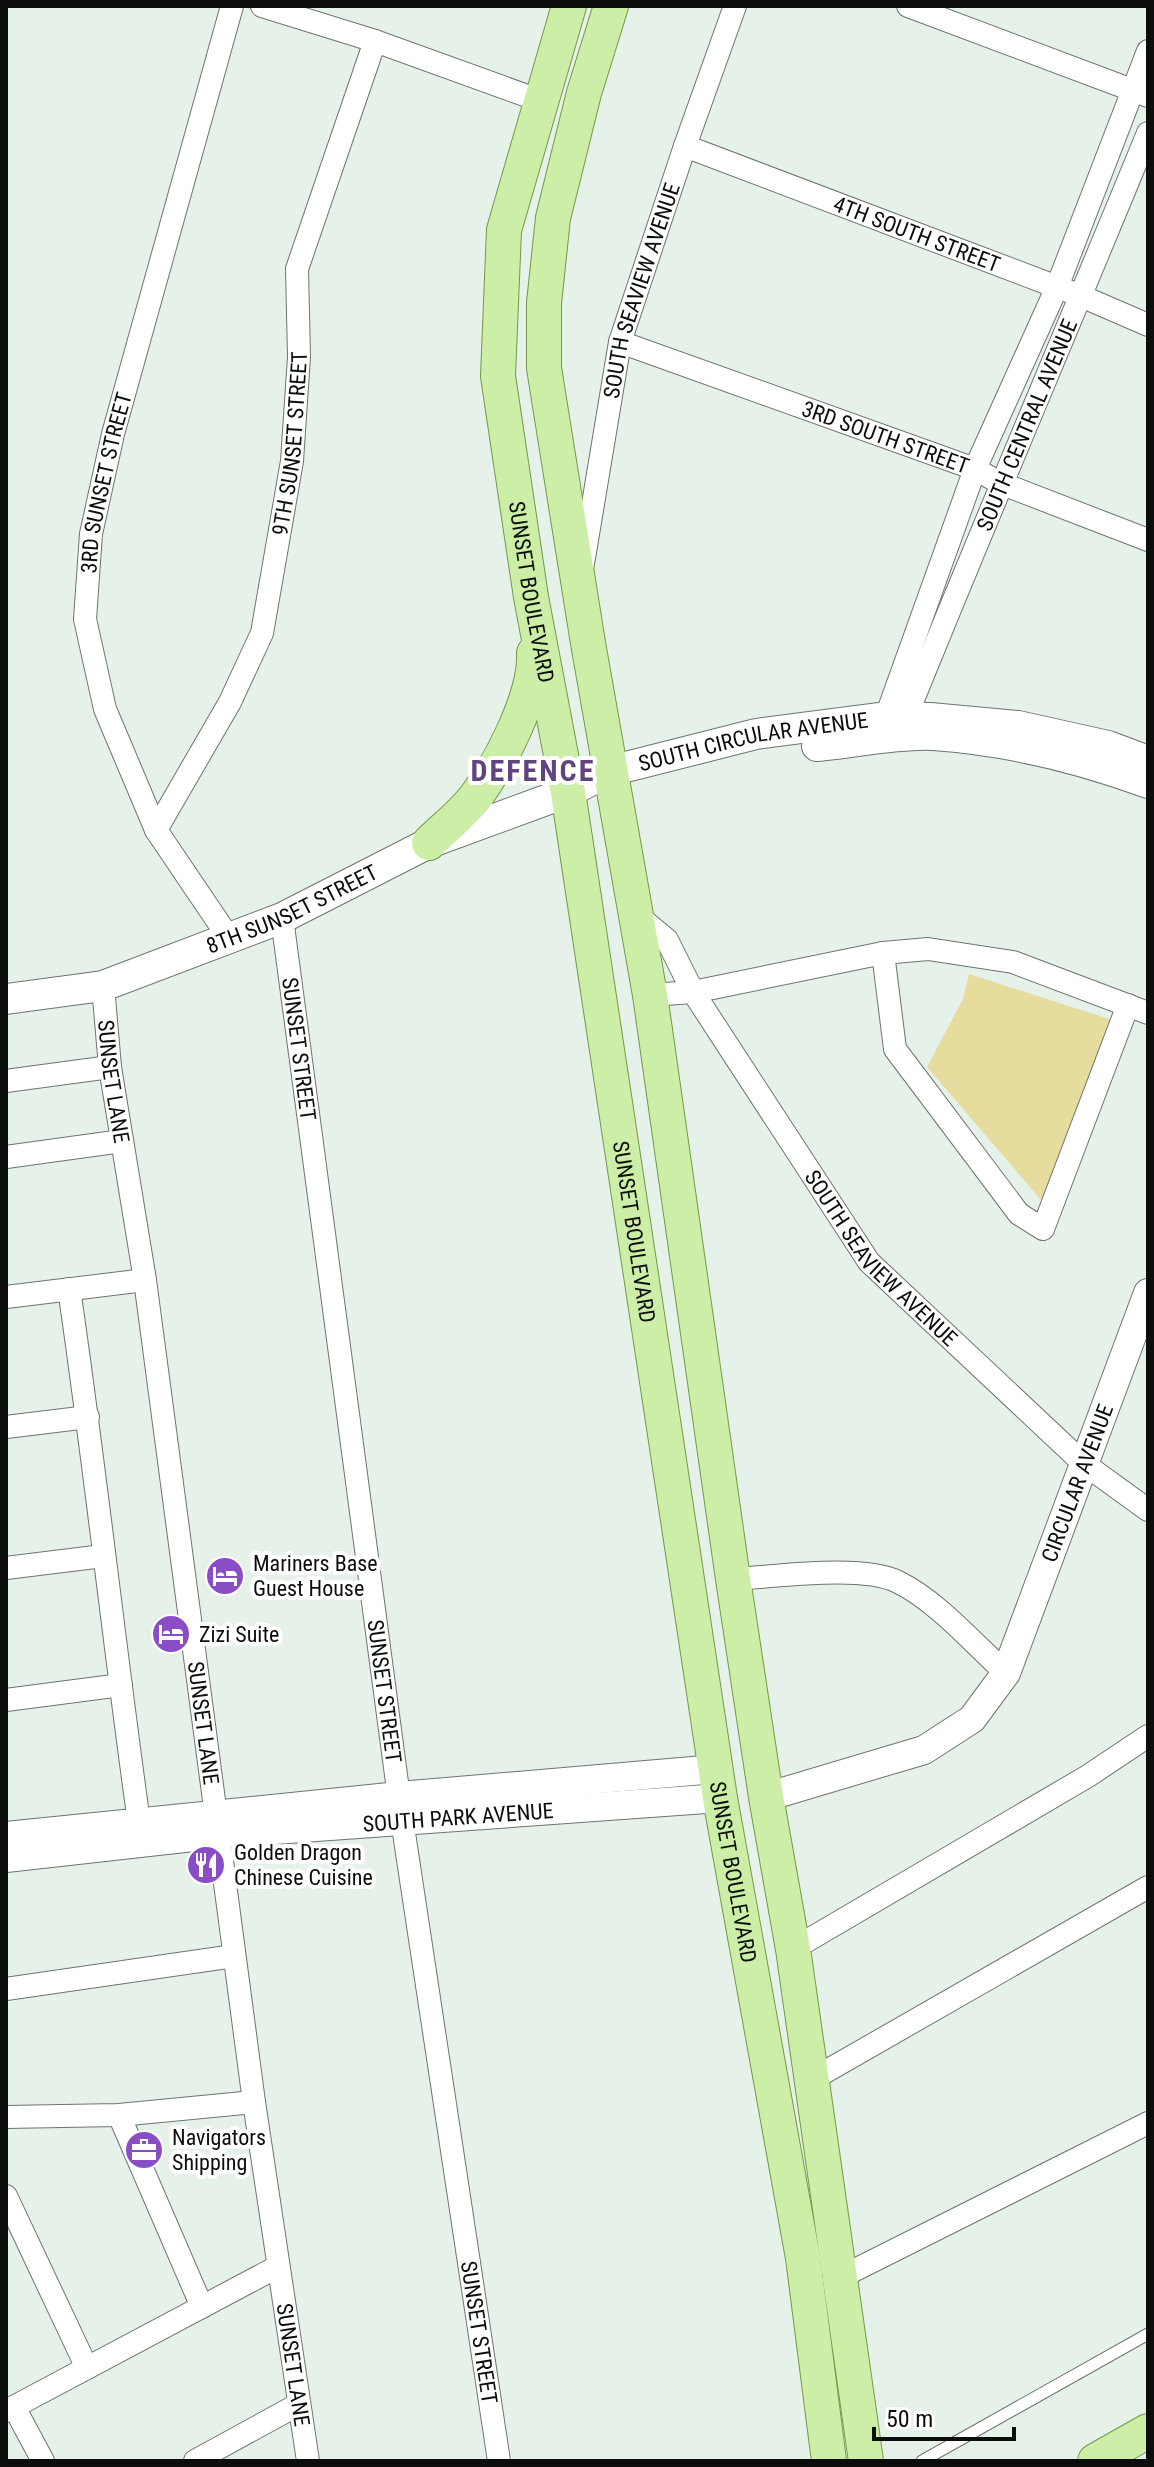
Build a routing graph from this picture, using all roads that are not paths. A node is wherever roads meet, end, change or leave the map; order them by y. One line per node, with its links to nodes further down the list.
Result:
1 (232, 6): 27 (street, 3RD SUNSET STREET)
2 (262, 6): 7 (street)
3 (569, 6): 10 (main road, SUNSET BOULEVARD)
4 (611, 6): 20 (main road, SUNSET BOULEVARD)
5 (735, 6): 12 (street, SOUTH SEAVIEW AVENUE)
6 (908, 6): 9 (street)
7 (375, 41): 10 (street); 27 (street, 9TH SUNSET STREET)
8 (1148, 51): 9 (street)
9 (1140, 93): 13 (street)
10 (541, 101): 21 (main road, SUNSET BOULEVARD)
11 (1148, 133): 14 (street, SOUTH CENTRAL AVENUE)
12 (685, 146): 13 (street, 4TH SOUTH STREET); 16 (street, SOUTH SEAVIEW AVENUE)
13 (1057, 287): 14 (street, 4TH SOUTH STREET); 17 (street)
14 (1081, 296): 15 (street, 4TH SOUTH STREET); 18 (street, SOUTH CENTRAL AVENUE)
15 (1148, 325)
16 (620, 342): 17 (street, 3RD SOUTH STREET); 20 (street, SOUTH SEAVIEW AVENUE)
17 (975, 469): 18 (street, 3RD SOUTH STREET); 22 (street)
18 (1000, 483): 19 (street, 3RD SOUTH STREET); 22 (street, SOUTH CENTRAL AVENUE)
19 (1148, 540)
20 (580, 585): 24 (main road, SUNSET BOULEVARD)
21 (531, 597): 26 (main road, SUNSET BOULEVARD); 28 (main road)
22 (896, 717): 23 (main road, SOUTH CIRCULAR AVENUE); 24 (main road, SOUTH CIRCULAR AVENUE)
23 (1148, 761)
24 (612, 779): 25 (main road, SOUTH CIRCULAR AVENUE); 26 (main road, SOUTH CIRCULAR AVENUE); 29 (main road, SUNSET BOULEVARD)
25 (1148, 783)
26 (568, 792): 28 (main road, 8TH SUNSET STREET); 57 (main road, SUNSET BOULEVARD)
27 (156, 830): 31 (street, 3RD SUNSET STREET)
28 (429, 843): 30 (main road, 8TH SUNSET STREET)
29 (637, 915): 34 (street, SOUTH SEAVIEW AVENUE); 35 (main road, SUNSET BOULEVARD)
30 (282, 918): 31 (main road, 8TH SUNSET STREET); 59 (street, SUNSET STREET)
31 (229, 938): 33 (main road, 8TH SUNSET STREET)
32 (883, 953): 34 (street); 37 (street); 37 (street)
33 (103, 986): 36 (main road, 8TH SUNSET STREET); 38 (street, SUNSET LANE)
34 (693, 992): 35 (street); 48 (street, SOUTH SEAVIEW AVENUE)
35 (650, 995): 52 (main road, SUNSET BOULEVARD)
36 (6, 999)
37 (1138, 1009)
38 (110, 1067): 39 (street); 40 (street, SUNSET LANE)
39 (6, 1081)
40 (122, 1141): 41 (street); 42 (street, SUNSET LANE)
41 (6, 1157)
42 (145, 1280): 43 (street); 61 (street, SUNSET LANE)
43 (69, 1289): 45 (street); 46 (street)
44 (1148, 1293): 48 (street, CIRCULAR AVENUE)
45 (6, 1297)
46 (88, 1417): 47 (street); 50 (street)
47 (6, 1427)
48 (1083, 1463): 49 (street, SOUTH SEAVIEW AVENUE); 53 (street, CIRCULAR AVENUE)
49 (1148, 1510)
50 (103, 1556): 51 (street); 54 (street)
51 (6, 1568)
52 (733, 1579): 53 (street); 58 (main road, SUNSET BOULEVARD)
53 (1006, 1673): 58 (street)
54 (121, 1685): 55 (street); 60 (street)
55 (6, 1700)
56 (1148, 1736): 65 (street)
57 (718, 1783): 59 (street, SOUTH PARK AVENUE); 74 (main road, SUNSET BOULEVARD)
58 (766, 1797): 65 (main road, SUNSET BOULEVARD)
59 (401, 1808): 61 (street, SOUTH PARK AVENUE); 87 (street, SUNSET STREET)
60 (139, 1822): 61 (street, SOUTH PARK AVENUE); 62 (street, SOUTH PARK AVENUE)
61 (218, 1824): 63 (street, SOUTH PARK AVENUE); 66 (street, SUNSET LANE)
62 (6, 1836)
63 (6, 1858)
64 (1148, 1887): 68 (street)
65 (793, 1949): 68 (main road, SUNSET BOULEVARD)
66 (234, 1956): 67 (street); 69 (street, SUNSET LANE)
67 (6, 1989)
68 (811, 2080): 76 (main road, SUNSET BOULEVARD)
69 (254, 2102): 70 (street); 75 (street, SUNSET LANE)
70 (119, 2115): 71 (street); 77 (street)
71 (6, 2117)
72 (1148, 2123): 76 (street)
73 (6, 2196): 79 (street)
74 (803, 2258): 88 (main road); 89 (main road, SUNSET BOULEVARD)
75 (277, 2267): 77 (street); 80 (street, SUNSET LANE)
76 (839, 2278): 83 (main road, SUNSET BOULEVARD)
77 (202, 2307): 79 (street)
78 (1148, 2334): 91 (lane)
79 (87, 2368): 81 (street)
80 (299, 2404): 85 (street); 86 (street, SUNSET LANE)
81 (10, 2409): 84 (street)
82 (1148, 2431): 92 (main road)
83 (863, 2446): 90 (main road)
84 (43, 2461)
85 (195, 2461)
86 (308, 2461)
87 (499, 2461)
88 (815, 2461)
89 (829, 2461)
90 (878, 2461)
91 (922, 2461)
92 (1095, 2461)

